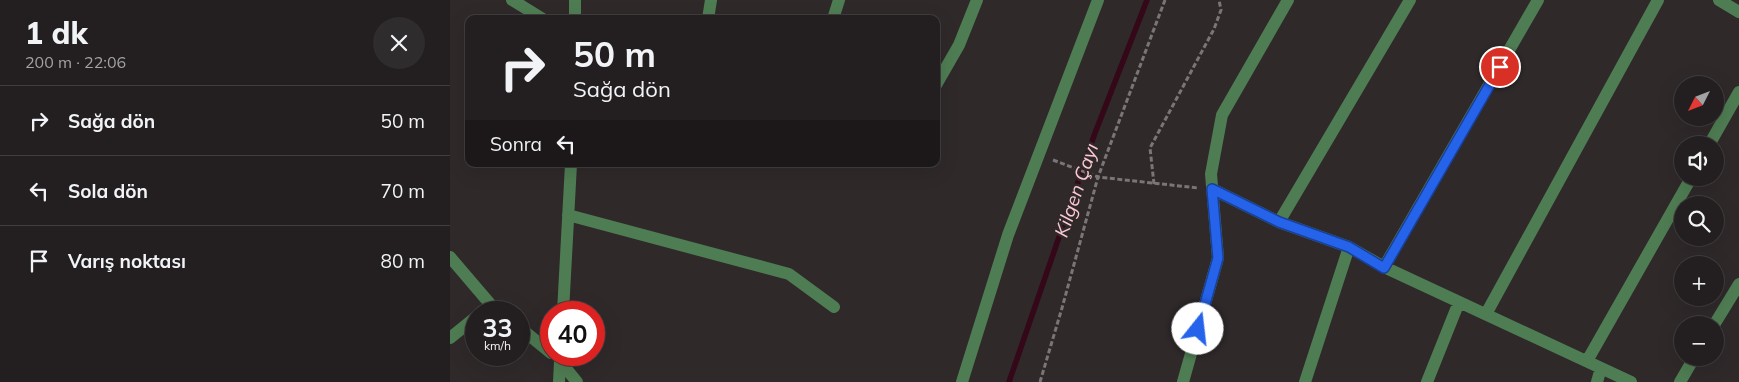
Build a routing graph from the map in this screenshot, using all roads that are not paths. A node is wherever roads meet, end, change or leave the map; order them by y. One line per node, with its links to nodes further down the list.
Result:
1 (512, 0): 13 (street)
2 (575, 0): 14 (street)
3 (711, 0): 15 (street)
4 (839, 0): 16 (street)
5 (977, 0): 17 (street)
6 (1098, 0): 46 (street)
7 (1288, 0): 22 (street)
8 (1410, 0): 24 (street)
9 (1538, 0): 27 (street)
10 (1658, 0): 33 (street)
11 (1719, 0): 12 (street)
12 (1739, 12)
13 (536, 15)
14 (575, 15)
15 (709, 15)
16 (834, 15)
17 (940, 78)
18 (1739, 92): 19 (street)
19 (1714, 136)
20 (571, 167): 23 (street)
21 (1686, 186): 39 (street)
22 (1212, 189): 24 (street); 47 (street)
23 (568, 215): 30 (street); 32 (street)
24 (1279, 222): 25 (street)
25 (1349, 247): 27 (street); 48 (street)
26 (450, 257): 29 (street)
27 (1384, 268): 31 (street)
28 (1739, 284): 34 (street)
29 (484, 301)
30 (564, 301)
31 (1459, 302): 33 (street); 49 (street)
32 (834, 307)
33 (1486, 314): 39 (street)
34 (1719, 316)
35 (465, 326): 37 (street)
36 (530, 336): 38 (street)
37 (450, 338)
38 (540, 343)
39 (1587, 361): 43 (street)
40 (557, 366): 44 (street)
41 (564, 366): 45 (street)
42 (1689, 366): 52 (street)
43 (1601, 368): 50 (street); 51 (street)
44 (559, 382)
45 (577, 382)
46 (962, 382)
47 (1183, 382)
48 (1305, 382)
49 (1427, 382)
50 (1597, 382)
51 (1631, 382)
52 (1680, 382)

